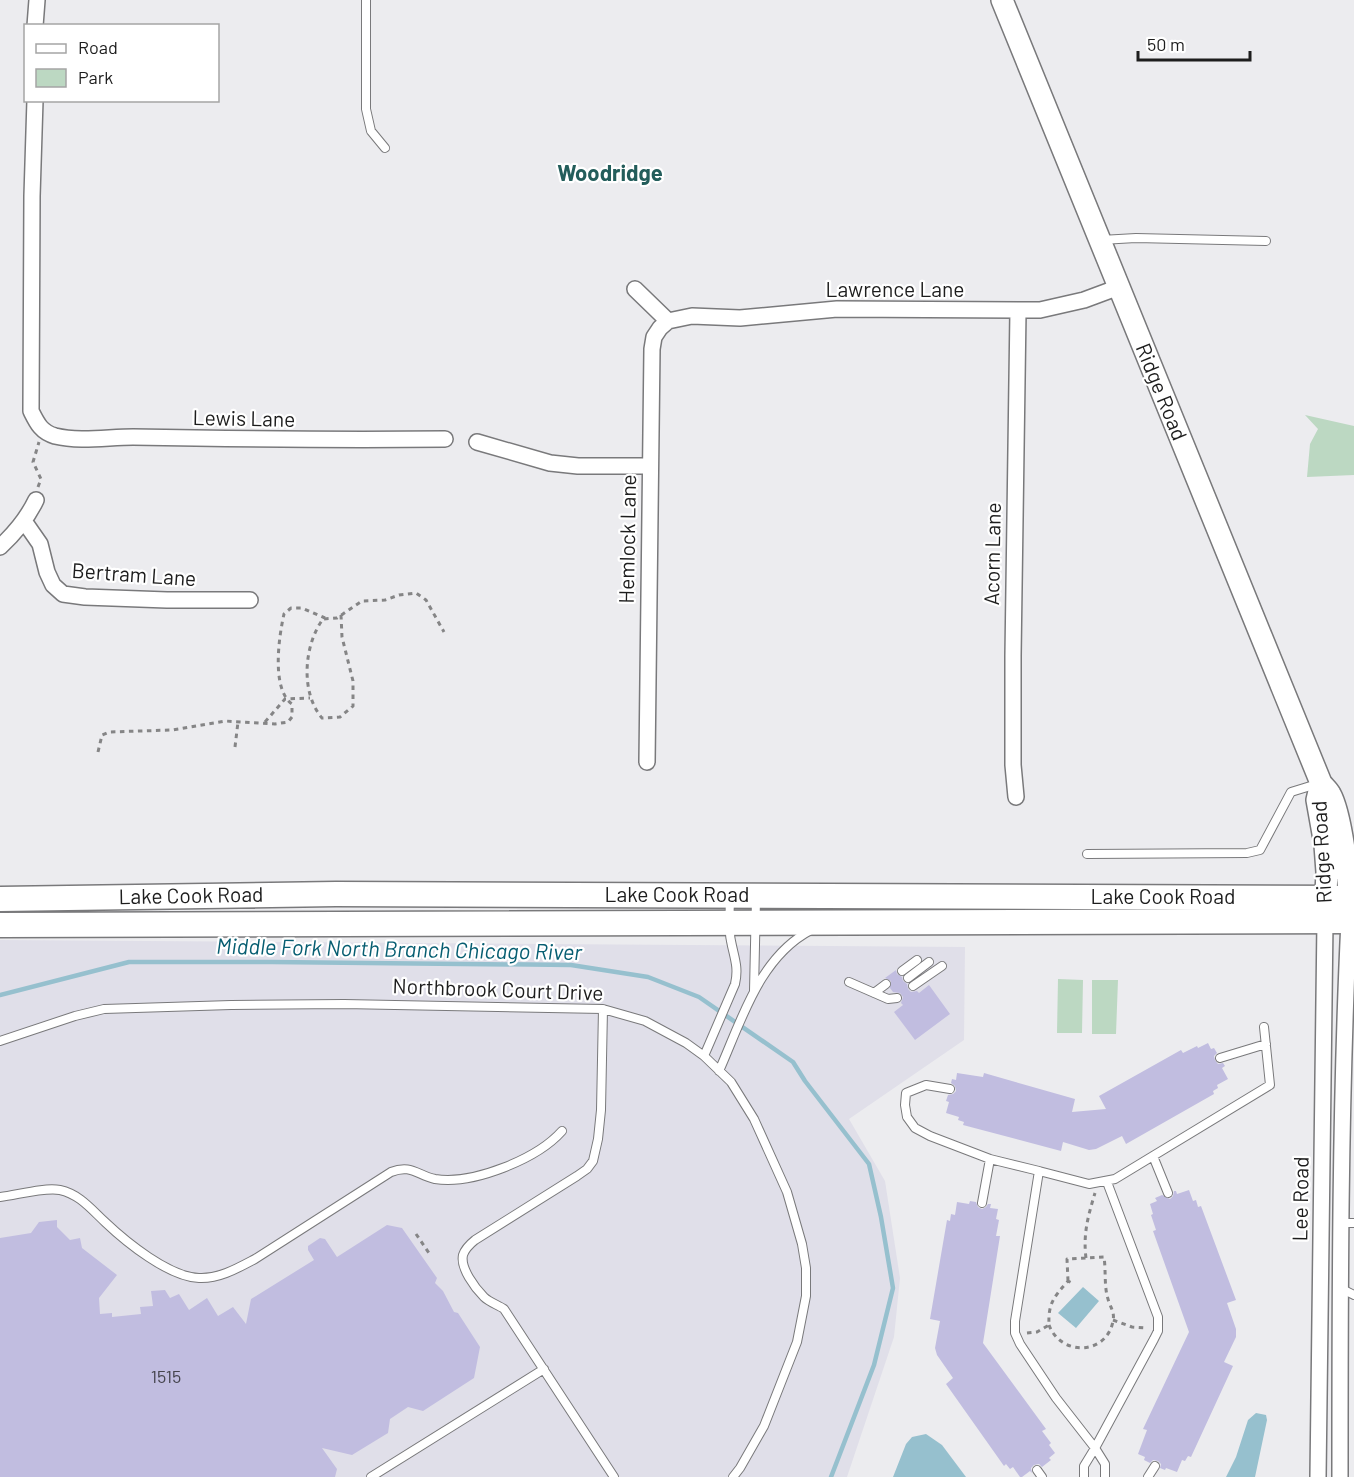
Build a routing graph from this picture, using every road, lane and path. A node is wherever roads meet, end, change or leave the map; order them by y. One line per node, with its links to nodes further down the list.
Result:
1 (37, 0): 4 (street)
2 (366, 0): 6 (lane)
3 (1002, 0): 7 (street, Ridge Road)
4 (35, 24)
5 (35, 102): 13 (street)
6 (385, 148)
7 (1100, 240): 8 (lane); 9 (street, Ridge Road)
8 (1266, 241)
9 (1119, 287): 11 (street, Lawrence Lane); 31 (street, Ridge Road)
10 (635, 289): 12 (street)
11 (1018, 311): 12 (street, Lawrence Lane); 32 (street, Acorn Lane)
12 (668, 321): 16 (street, Hemlock Lane)
13 (44, 430): 14 (street, Lewis Lane); 17 (path)
14 (445, 439)
15 (477, 442): 16 (street)
16 (650, 466): 30 (street, Hemlock Lane)
17 (36, 500): 18 (street)
18 (24, 521): 19 (street); 20 (street, Bertram Lane)
19 (0, 547)
20 (250, 600)
21 (341, 615): 22 (path); 23 (path); 24 (path)
22 (327, 619): 24 (path); 25 (path)
23 (444, 632)
24 (311, 698): 25 (path)
25 (285, 699): 27 (path); 27 (path)
26 (238, 722): 27 (path); 28 (path); 29 (path)
27 (265, 722)
28 (235, 747)
29 (98, 752)
30 (647, 762)
31 (1321, 783): 33 (lane); 37 (street, Ridge Road); 38 (street, Ridge Road)
32 (1016, 797)
33 (1087, 854)
34 (729, 895): 35 (main road, Lake Cook Road); 36 (main road, Lake Cook Road); 39 (lane)
35 (756, 895): 37 (main road, Lake Cook Road); 40 (lane)
36 (0, 899)
37 (1325, 910): 38 (main road, Lake Cook Road); 41 (main road, Lake Cook Road); 86 (street, Lee Road)
38 (1352, 910): 68 (street, Lee Road)
39 (730, 922): 40 (main road, Lake Cook Road); 42 (main road, Lake Cook Road); 56 (lane)
40 (757, 922): 41 (main road, Lake Cook Road); 48 (lane)
41 (830, 922): 48 (lane)
42 (0, 925)
43 (917, 960): 44 (lane)
44 (929, 962)
45 (942, 966): 47 (lane)
46 (849, 982): 49 (lane)
47 (914, 986)
48 (754, 993): 58 (lane)
49 (874, 993): 50 (lane); 50 (lane)
50 (882, 997): 51 (lane)
51 (897, 998)
52 (603, 1009): 54 (lane, Northbrook Court Drive); 56 (lane, Northbrook Court Drive); 77 (lane)
53 (1264, 1027): 55 (lane)
54 (0, 1041)
55 (1266, 1044): 57 (lane); 61 (lane)
56 (704, 1056): 58 (lane, Northbrook Court Drive)
57 (1220, 1058)
58 (719, 1071): 82 (lane, Northbrook Court Drive)
59 (950, 1089): 62 (lane)
60 (562, 1131): 66 (lane)
61 (1153, 1156): 64 (lane); 65 (lane)
62 (990, 1159): 63 (lane); 67 (lane)
63 (1039, 1171): 64 (lane); 76 (lane)
64 (1103, 1182): 71 (path); 75 (lane)
65 (1168, 1193)
66 (0, 1197)
67 (982, 1203)
68 (1347, 1223): 72 (street, Lee Road)
69 (416, 1234): 70 (path)
70 (431, 1256)
71 (1086, 1258): 73 (path); 74 (path)
72 (1347, 1291): 87 (street, Lee Road)
73 (1113, 1320): 74 (path); 75 (path)
74 (1049, 1325): 76 (path)
75 (1158, 1329): 78 (lane)
76 (1016, 1335): 78 (lane)
77 (544, 1369): 80 (lane); 81 (lane)
78 (1095, 1448): 83 (lane); 84 (lane)
79 (1155, 1466): 85 (lane)
80 (371, 1477)
81 (614, 1477)
82 (733, 1477)
83 (1084, 1477)
84 (1105, 1477)
85 (1148, 1477)
86 (1318, 1477)
87 (1340, 1477)

